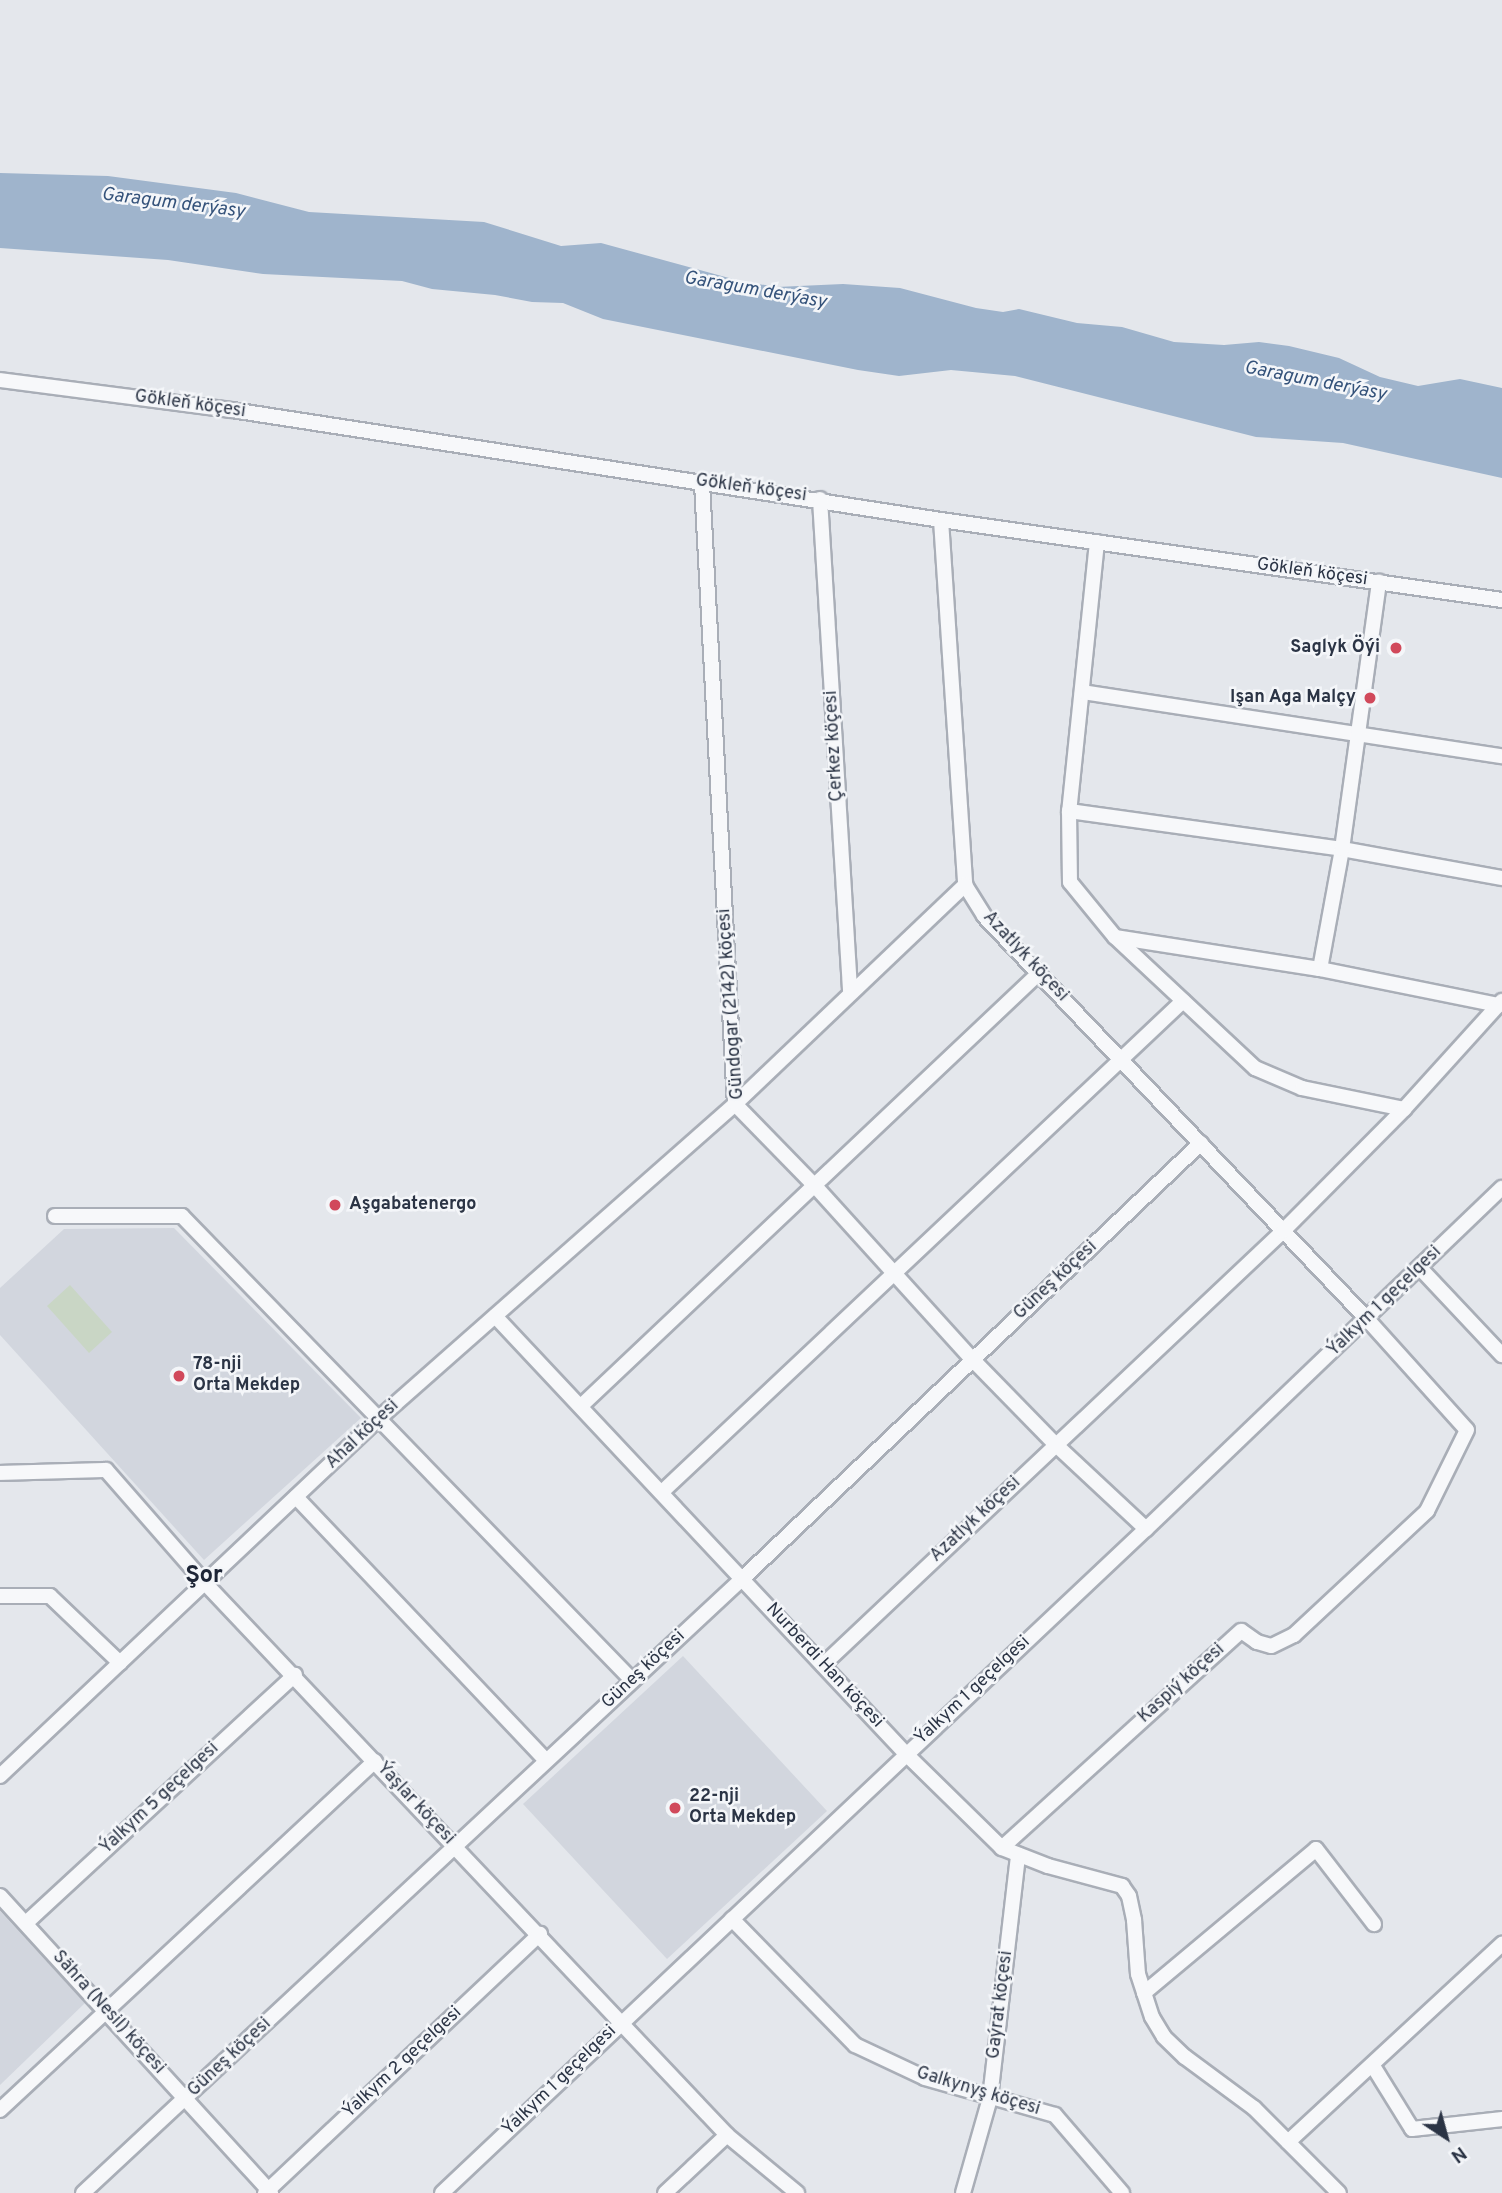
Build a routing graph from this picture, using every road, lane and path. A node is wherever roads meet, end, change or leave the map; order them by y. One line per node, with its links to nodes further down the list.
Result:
1 (0, 380): 2 (street, Gökleň köçesi)
2 (702, 482): 3 (street, Gökleň köçesi); 22 (street, Gündogar (2142) köçesi)
3 (820, 499): 4 (street, Gökleň köçesi); 18 (street, Çerkez köçesi)
4 (941, 520): 5 (street, Gökleň köçesi); 14 (street, Azatlyk köçesi)
5 (1097, 542): 6 (street, Gökleň köçesi); 8 (street)
6 (1378, 582): 7 (street, Gökleň köçesi); 9 (street)
7 (1502, 600)
8 (1082, 692): 9 (street); 11 (street)
9 (1357, 733): 10 (street); 12 (street)
10 (1502, 755)
11 (1069, 811): 12 (street); 15 (street)
12 (1342, 849): 13 (street); 16 (street)
13 (1502, 878)
14 (965, 885): 17 (street, Azatlyk köçesi); 18 (street, Ahal köçesi)
15 (1115, 937): 16 (street); 19 (street)
16 (1320, 970): 20 (street)
17 (1039, 973): 21 (street, Azatlyk köçesi); 25 (street)
18 (850, 992): 22 (street, Ahal köçesi)
19 (1183, 1001): 21 (street); 23 (street)
20 (1501, 1003): 23 (street, Azatlyk köçesi)
21 (1121, 1062): 24 (street, Azatlyk köçesi); 30 (street)
22 (735, 1104): 25 (street, Gündogar (2142) köçesi); 31 (street, Ahal köçesi)
23 (1404, 1109): 28 (street, Azatlyk köçesi)
24 (1201, 1143): 28 (street, Azatlyk köçesi); 34 (street, Güneş köçesi)
25 (815, 1186): 30 (street, Gündogar (2142) köçesi); 35 (street)
26 (1502, 1188): 29 (street, Ýalkym 1 geçelgesi)
27 (55, 1216): 36 (street)
28 (1283, 1231): 32 (street, Azatlyk köçesi); 38 (street, Azatlyk köçesi)
29 (1420, 1268): 32 (street, Ýalkym 1 geçelgesi); 33 (street)
30 (893, 1274): 34 (street, Gündogar (2142) köçesi); 40 (street)
31 (495, 1315): 35 (street, Nurberdi Han köçesi); 36 (street, Ahal köçesi)
32 (1367, 1319): 37 (street, Azatlyk köçesi); 42 (street, Ýalkym 1 geçelgesi)
33 (1502, 1355)
34 (972, 1360): 38 (street, Gündogar (2142) köçesi); 43 (street, Güneş köçesi)
35 (581, 1406): 40 (street, Nurberdi Han köçesi)
36 (378, 1419): 41 (street, Ahal köçesi); 49 (street)
37 (1466, 1430): 55 (street, Kaspiý köçesi)
38 (1056, 1445): 42 (street, Gündogar (2142) köçesi); 47 (street, Azatlyk köçesi)
39 (0, 1473): 44 (street, Ýaşlar köçesi)
40 (662, 1492): 43 (street, Nurberdi Han köçesi)
41 (296, 1497): 44 (street, Ahal köçesi); 52 (street)
42 (1146, 1529): 50 (street, Ýalkym 1 geçelgesi)
43 (742, 1579): 47 (street, Nurberdi Han köçesi); 49 (street, Güneş köçesi)
44 (204, 1582): 46 (street, Ahal köçesi); 48 (street, Ýaşlar köçesi)
45 (0, 1596): 46 (street)
46 (120, 1663): 53 (street, Ahal köçesi)
47 (823, 1665): 50 (street, Nurberdi Han köçesi)
48 (295, 1675): 51 (street, Ýaşlar köçesi); 59 (street, Ýalkym 5 geçelgesi)
49 (632, 1680): 52 (street, Güneş köçesi)
50 (906, 1754): 55 (street, Nurberdi Han köçesi); 58 (street, Ýalkym 1 geçelgesi)
51 (375, 1760): 54 (street, Ýaşlar köçesi); 64 (street)
52 (546, 1760): 54 (street, Güneş köçesi)
53 (0, 1776)
54 (455, 1846): 61 (street, Ýaşlar köçesi); 68 (street, Güneş köçesi)
55 (1002, 1848): 56 (street, Nurberdi Han köçesi)
56 (1018, 1856): 63 (street, Nurberdi Han köçesi); 67 (street, Gaýrat köçesi)
57 (0, 1896): 59 (street, Sähra (Nesil) köçesi)
58 (732, 1919): 65 (street, Ýalkym 1 geçelgesi); 67 (street, Galkynyş köçesi)
59 (26, 1923): 64 (street, Sähra (Nesil) köçesi)
60 (1374, 1924): 63 (street)
61 (540, 1934): 65 (street, Ýaşlar köçesi); 73 (street, Ýalkym 2 geçelgesi)
62 (1502, 1944): 66 (street)
63 (1144, 1993): 72 (street, Nurberdi Han köçesi)
64 (105, 2010): 68 (street, Sähra (Nesil) köçesi); 69 (street)
65 (622, 2022): 71 (street, Ýaşlar köçesi); 75 (street, Ýalkym 1 geçelgesi)
66 (1373, 2066): 70 (street); 72 (street)
67 (990, 2098): 78 (street, Gaýrat köçesi); 79 (street, Galkynyş köçesi)
68 (186, 2099): 73 (street, Sähra (Nesil) köçesi); 74 (street, Güneş köçesi)
69 (0, 2110)
70 (1502, 2119)
71 (727, 2135): 76 (street); 77 (street, Ýaşlar köçesi)
72 (1288, 2142): 80 (street, Nurberdi Han köçesi)
73 (269, 2192)
74 (83, 2193)
75 (442, 2193)
76 (665, 2193)
77 (797, 2193)
78 (963, 2193)
79 (1122, 2193)
80 (1339, 2193)

